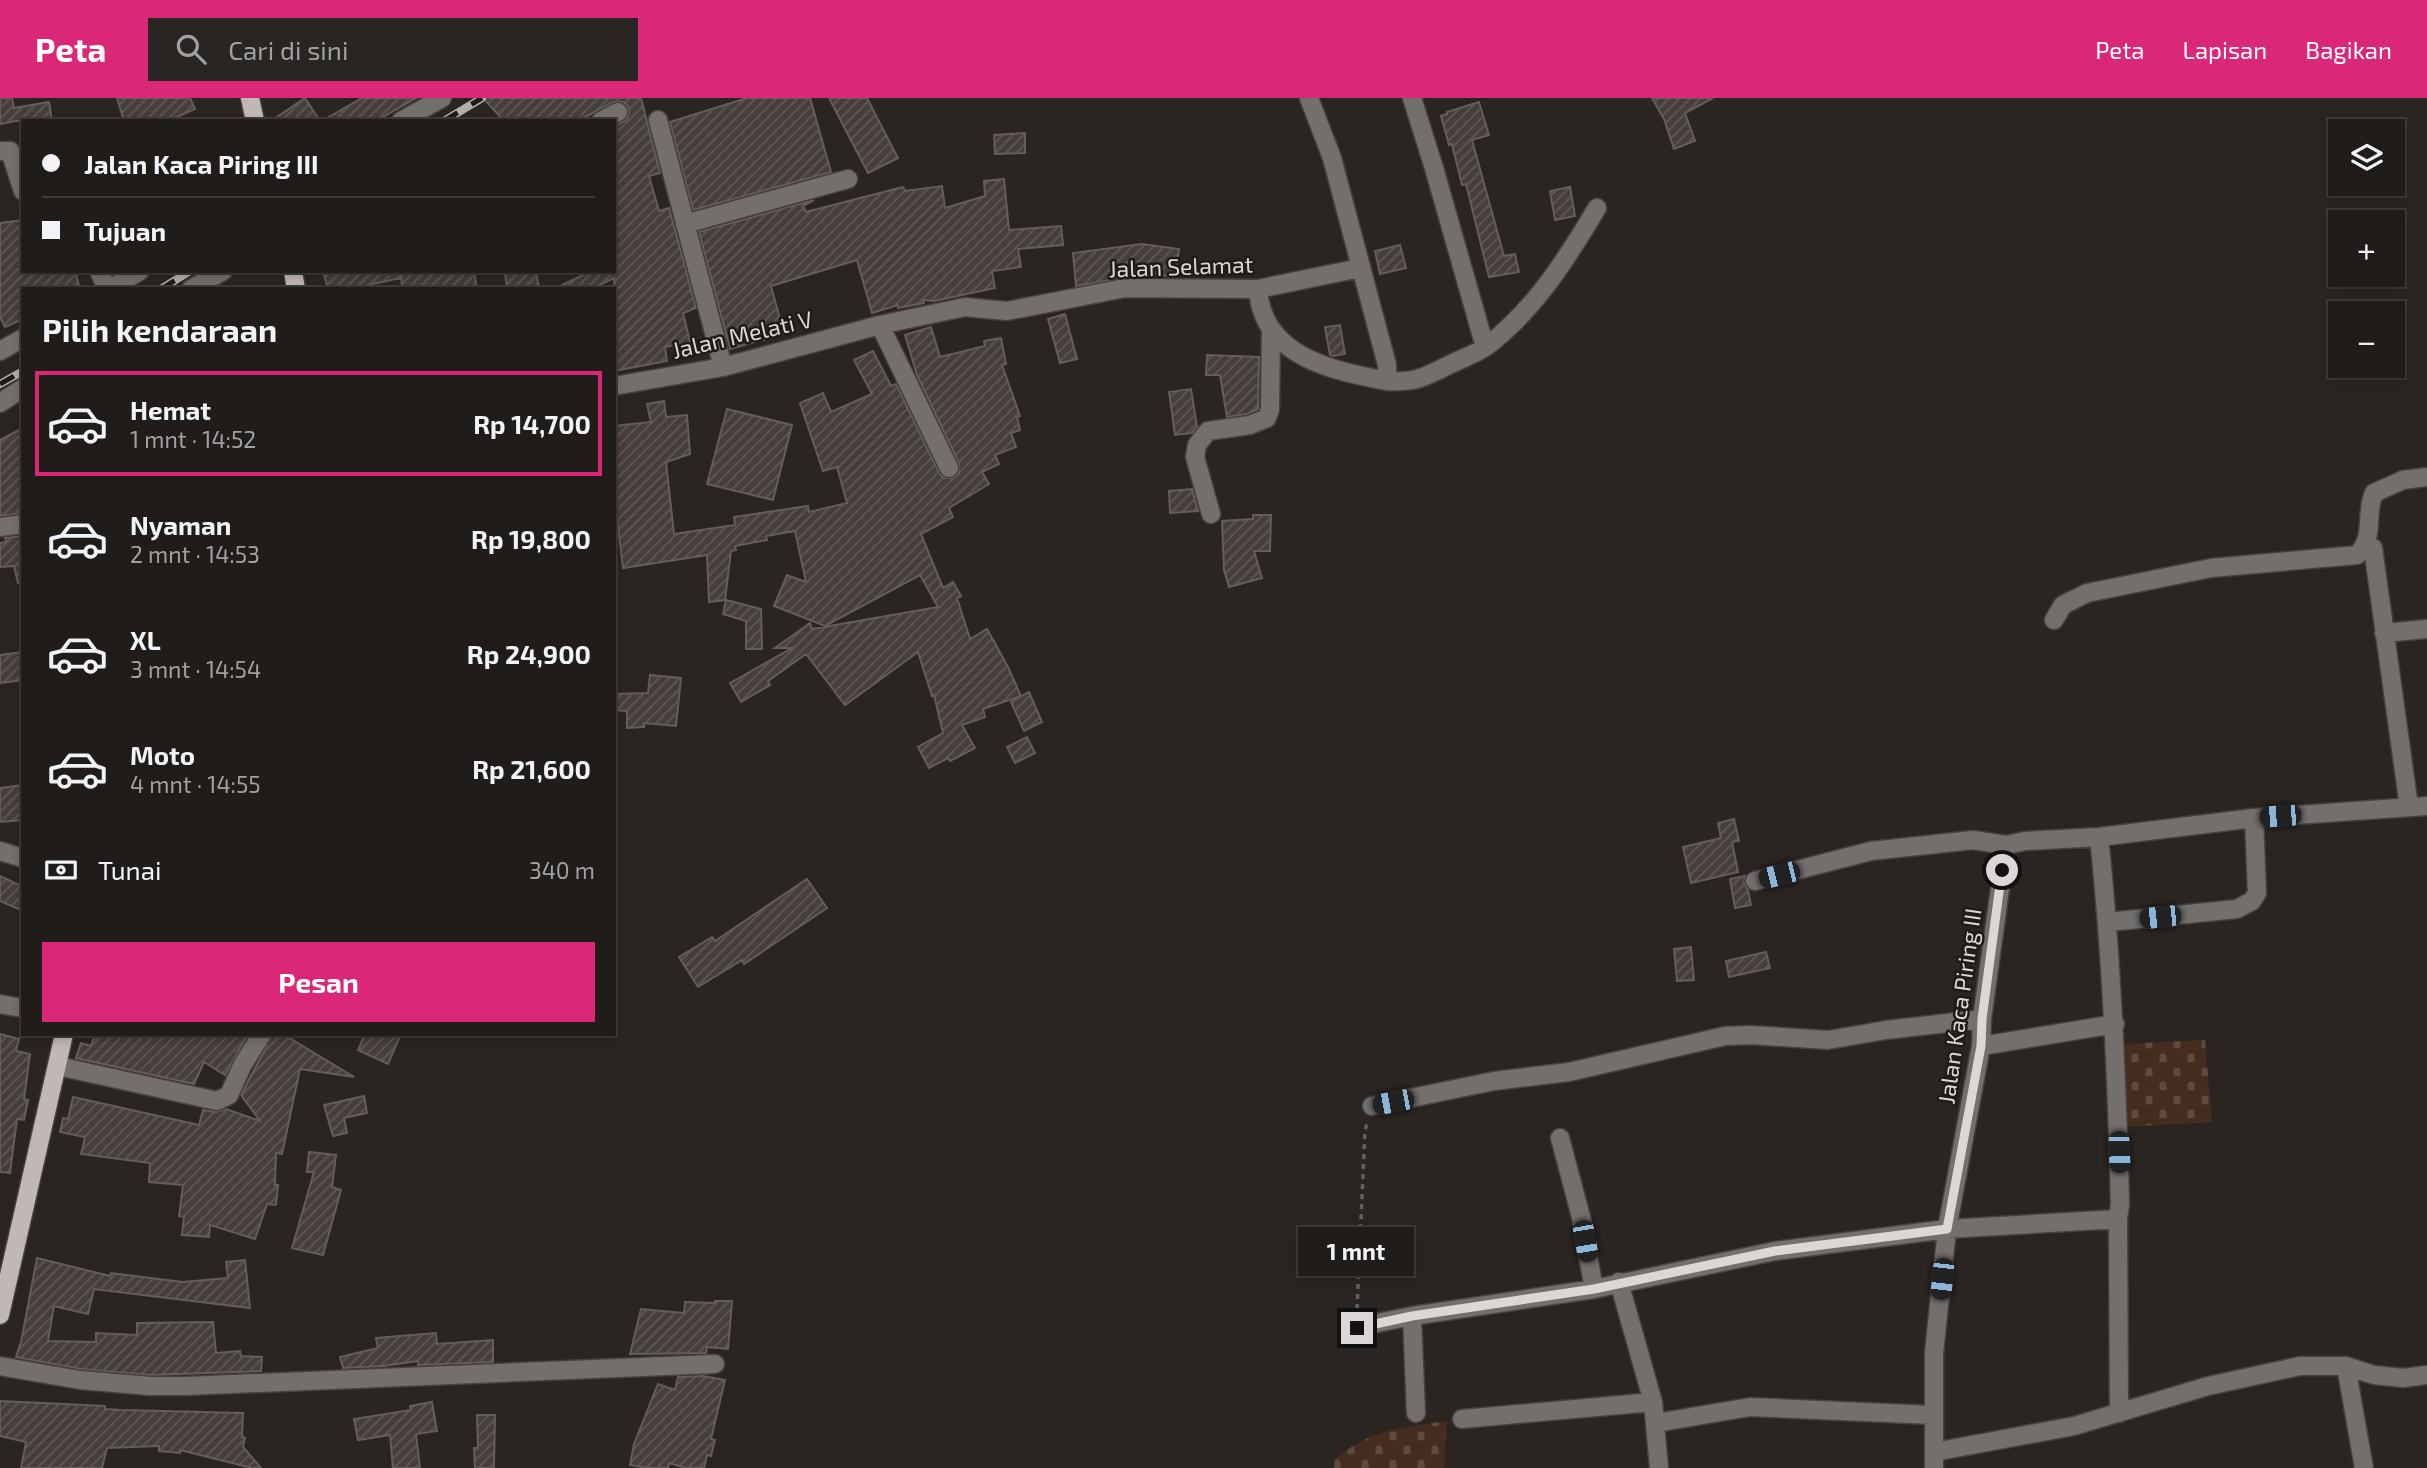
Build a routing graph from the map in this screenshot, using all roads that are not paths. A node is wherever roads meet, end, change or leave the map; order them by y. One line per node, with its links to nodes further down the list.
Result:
1 (250, 98): 6 (main road)
2 (442, 98): 7 (street)
3 (1310, 98): 15 (street)
4 (1412, 98): 24 (street)
5 (618, 112): 8 (street)
6 (255, 119)
7 (405, 119)
8 (605, 119)
9 (658, 120): 14 (street)
10 (0, 151): 12 (street)
11 (848, 178): 14 (street)
12 (21, 185)
13 (1597, 208): 24 (street)
14 (685, 224): 26 (street)
15 (1360, 268): 20 (street, Jalan Selamat); 27 (street)
16 (136, 273): 18 (street)
17 (219, 273): 19 (street)
18 (112, 287)
19 (195, 287)
20 (1258, 289): 21 (street, Jalan Selamat); 22 (street)
21 (880, 325): 26 (street, Jalan Melati V); 31 (street)
22 (1271, 329): 27 (street); 33 (street)
23 (21, 339): 25 (street)
24 (1485, 347): 27 (street)
25 (0, 351)
26 (723, 367): 28 (street, Jalan Melati V)
27 (1387, 381)
28 (616, 386)
29 (21, 389): 30 (street)
30 (0, 403)
31 (949, 468)
32 (2427, 477): 37 (street)
33 (1211, 514)
34 (21, 524): 35 (street)
35 (0, 527)
36 (2373, 548): 39 (street)
37 (2054, 620)
38 (2427, 629): 39 (street)
39 (2384, 633): 41 (street)
40 (2427, 806): 41 (street)
41 (2409, 807): 42 (street)
42 (2255, 818): 43 (street); 48 (street)
43 (2099, 837): 44 (street); 48 (street)
44 (2006, 845): 47 (street); 51 (street, Jalan Kaca Piring III)
45 (0, 851): 46 (street)
46 (21, 857)
47 (1755, 881)
48 (2108, 922): 52 (street)
49 (0, 1004): 50 (street)
50 (21, 1008)
51 (1982, 1019): 55 (street, Jalan Kaca Piring III); 57 (street)
52 (2115, 1024): 55 (street); 59 (street)
53 (64, 1036): 56 (main road)
54 (261, 1036): 56 (street)
55 (1981, 1046): 60 (street, Jalan Kaca Piring III)
56 (58, 1066): 63 (main road)
57 (1372, 1106)
58 (1560, 1138): 62 (street)
59 (2118, 1219): 60 (street); 72 (street)
60 (1947, 1229): 61 (street); 73 (street, Jalan Kaca Piring III)
61 (1619, 1282): 62 (street); 70 (street)
62 (1594, 1289): 64 (street)
63 (0, 1315)
64 (1412, 1316): 65 (street); 71 (street)
65 (1357, 1328)
66 (715, 1364): 67 (street)
67 (0, 1366)
68 (2346, 1366): 69 (street); 72 (street); 78 (street)
69 (2427, 1375)
70 (1653, 1402): 74 (street); 75 (street)
71 (1416, 1413)
72 (2119, 1413): 76 (street)
73 (1933, 1415): 75 (street); 76 (street, Jalan Kaca Piring III)
74 (1462, 1419)
75 (1656, 1423): 77 (street)
76 (1934, 1460)
77 (1659, 1468)
78 (2364, 1468)

